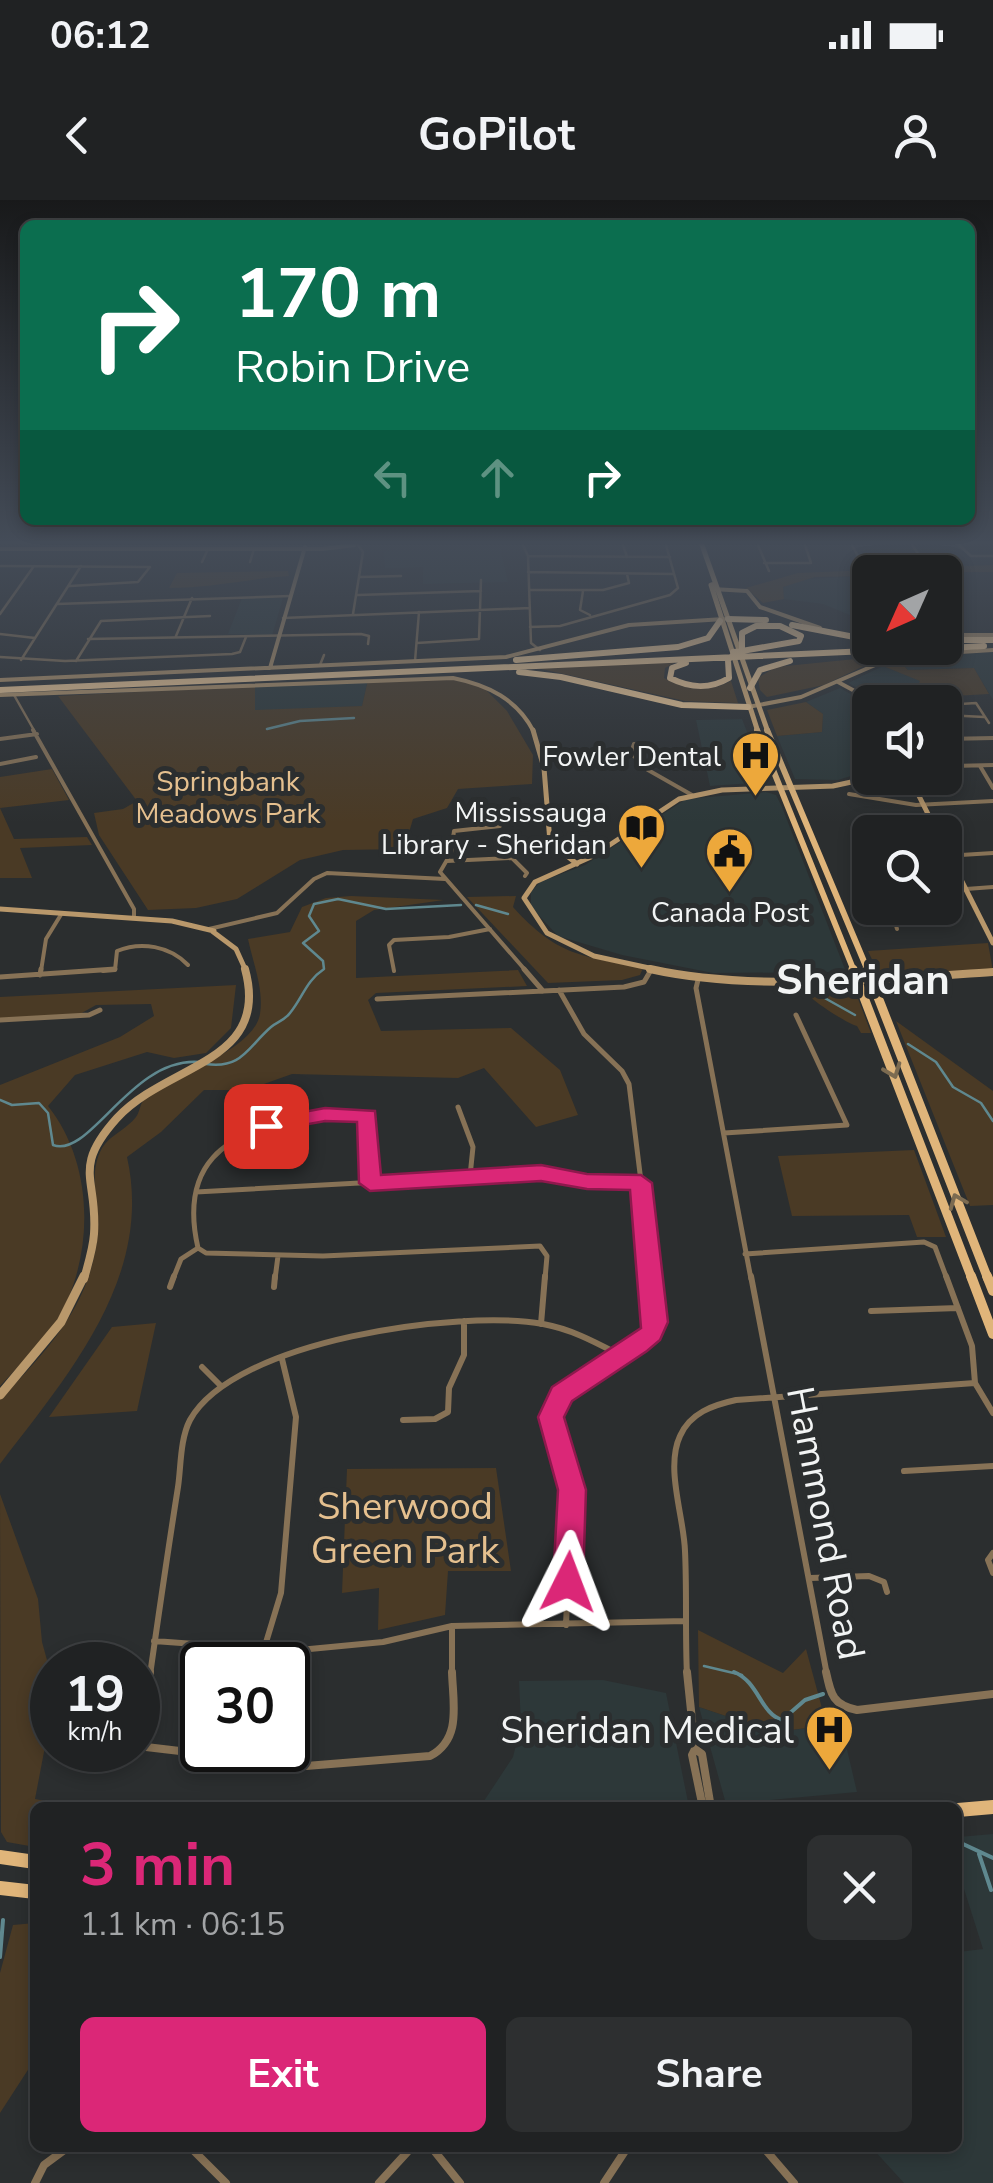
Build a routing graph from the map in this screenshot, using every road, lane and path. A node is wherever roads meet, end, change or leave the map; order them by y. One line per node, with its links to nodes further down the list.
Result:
1 (246, 637): 30 (street)
2 (278, 637): 34 (street)
3 (31, 638): 4 (street)
4 (35, 638): 29 (street)
5 (131, 638): 15 (street)
6 (368, 638): 21 (street)
7 (417, 638): 18 (street)
8 (478, 638): 18 (street)
9 (531, 638): 22 (street)
10 (583, 638): 22 (street)
11 (708, 638): 33 (highway)
12 (729, 638): 26 (main road)
13 (744, 638): 26 (highway)
14 (799, 638): 24 (highway)
15 (88, 639): 30 (street)
16 (962, 642): 20 (highway)
17 (962, 642): 20 (street)
18 (417, 643): 31 (street)
19 (852, 643): 24 (highway)
20 (991, 643): 36 (street); 38 (highway)
21 (368, 644)
22 (540, 650): 31 (street)
23 (852, 650): 24 (highway)
24 (756, 653): 26 (highway); 26 (highway)
25 (324, 655): 32 (street)
26 (735, 655): 28 (highway); 28 (highway); 28 (highway); 38 (main road); 46 (main road)
27 (0, 657): 29 (street)
28 (714, 657): 33 (highway); 35 (highway)
29 (21, 660): 30 (street)
30 (76, 660)
31 (414, 661): 32 (street)
32 (320, 665): 34 (street)
33 (456, 665): 37 (highway)
34 (270, 668): 37 (street)
35 (384, 674): 37 (highway); 46 (highway)
36 (838, 682): 39 (street); 42 (street)
37 (0, 688): 40 (street)
38 (750, 688): 42 (street); 45 (main road)
39 (852, 690)
40 (14, 694): 50 (street); 76 (street)
41 (971, 696): 44 (street)
42 (797, 698): 45 (street)
43 (962, 704): 44 (street)
44 (976, 704): 48 (street)
45 (758, 706): 46 (street); 62 (main road)
46 (748, 707): 62 (main road)
47 (962, 716): 48 (street)
48 (984, 717): 49 (street)
49 (989, 723)
50 (37, 734): 52 (street); 84 (street)
51 (993, 738): 53 (street)
52 (0, 739)
53 (962, 739)
54 (634, 744): 66 (street)
55 (36, 756): 56 (street)
56 (0, 764)
57 (993, 765): 59 (street)
58 (962, 766): 59 (street)
59 (980, 766): 63 (street)
60 (852, 782): 61 (street)
61 (834, 786): 62 (street); 64 (street)
62 (785, 788): 64 (street); 66 (street); 71 (main road); 98 (main road)
63 (993, 788)
64 (805, 790): 71 (street)
65 (849, 794): 69 (street)
66 (692, 795): 76 (street)
67 (917, 795): 69 (street)
68 (993, 800): 69 (street)
69 (923, 804): 72 (street)
70 (496, 808): 75 (street)
71 (800, 811): 99 (main road)
72 (928, 815)
73 (993, 853): 74 (street)
74 (962, 855)
75 (448, 861): 77 (street); 78 (street)
76 (578, 864): 91 (street)
77 (525, 876)
78 (445, 879): 86 (street); 87 (street)
79 (962, 881): 81 (street)
80 (993, 887): 81 (street)
81 (966, 888): 89 (street)
82 (0, 909): 83 (street)
83 (62, 913): 84 (street); 94 (street)
84 (134, 918): 86 (street)
85 (895, 925): 88 (street)
86 (210, 930): 129 (street)
87 (490, 930): 92 (street); 101 (street)
88 (897, 930)
89 (993, 943)
90 (188, 965): 94 (street)
91 (652, 968): 95 (street); 100 (street)
92 (394, 970)
93 (993, 972): 97 (street)
94 (40, 975): 96 (street)
95 (699, 976): 98 (street); 108 (street, Hammond Road)
96 (0, 977)
97 (898, 978): 99 (street); 102 (street)
98 (858, 980): 99 (street); 123 (main road, one-way to 123)
99 (870, 980): 102 (main road)
100 (559, 990): 101 (street); 111 (street)
101 (543, 991): 103 (street)
102 (877, 996): 118 (main road, one-way to 102)
103 (377, 999)
104 (100, 1010): 106 (street)
105 (796, 1014): 108 (street)
106 (0, 1020)
107 (458, 1107): 109 (street)
108 (724, 1133): 114 (street, Hammond Road)
109 (470, 1176): 110 (street); 111 (street)
110 (370, 1183): 112 (street); 112 (street)
111 (641, 1183): 124 (street)
112 (196, 1192): 113 (street)
113 (198, 1248): 115 (street); 116 (street)
114 (745, 1254): 119 (street); 130 (street, Hammond Road)
115 (278, 1256): 117 (street); 122 (street)
116 (170, 1287)
117 (274, 1287)
118 (993, 1291)
119 (958, 1308): 120 (street); 127 (street)
120 (871, 1311)
121 (464, 1320): 122 (street); 125 (street); 132 (street)
122 (541, 1324): 124 (street)
123 (993, 1334)
124 (620, 1355): 140 (street)
125 (282, 1359): 128 (street); 143 (street)
126 (202, 1366): 128 (street)
127 (976, 1383): 130 (street); 131 (street)
128 (220, 1384): 142 (street)
129 (0, 1394)
130 (774, 1396): 137 (street, Hammond Road); 139 (street)
131 (993, 1413)
132 (403, 1420)
133 (993, 1466): 134 (street)
134 (904, 1471)
135 (993, 1552): 136 (street)
136 (993, 1573)
137 (810, 1578): 138 (street); 146 (street, Hammond Road)
138 (887, 1592)
139 (686, 1621): 140 (street); 147 (street)
140 (566, 1625): 141 (street)
141 (452, 1626): 142 (street); 145 (street)
142 (154, 1641): 144 (street)
143 (266, 1642)
144 (180, 1643)
145 (310, 1650)
146 (993, 1694)
147 (696, 1749): 148 (street); 149 (street)
148 (702, 1802)
149 (710, 1802)
150 (993, 1807): 151 (main road)
151 (962, 1810)
152 (0, 1857): 153 (main road)
153 (30, 1861)
154 (0, 1888): 155 (main road)
155 (30, 1891)
156 (62, 2152): 162 (street)
157 (195, 2152): 163 (street)
158 (408, 2152): 164 (street)
159 (435, 2152): 165 (street)
160 (624, 2152): 166 (street)
161 (767, 2152): 167 (street)
162 (35, 2183)
163 (226, 2183)
164 (379, 2183)
165 (460, 2183)
166 (604, 2183)
167 (794, 2183)

